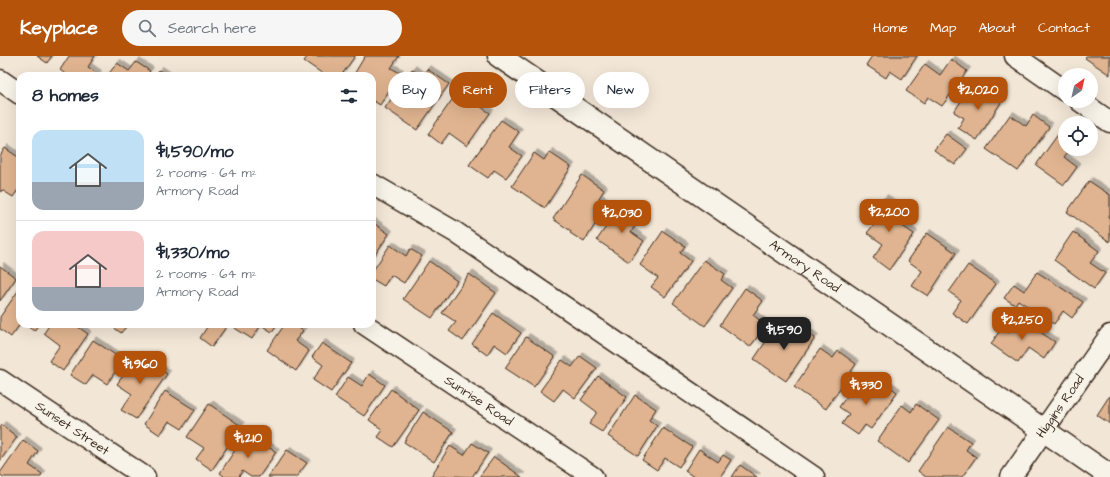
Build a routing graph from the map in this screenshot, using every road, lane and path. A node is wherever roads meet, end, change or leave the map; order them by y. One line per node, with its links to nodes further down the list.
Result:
1 (499, 56): 12 (main road, Armory Road)
2 (1015, 56): 4 (street)
3 (0, 80): 5 (street)
4 (1058, 86)
5 (16, 91)
6 (1090, 108): 7 (street)
7 (1110, 122)
8 (376, 186): 16 (street)
9 (370, 328): 15 (street, Sunrise Road)
10 (1110, 335): 12 (street, Higgins Road)
11 (0, 380): 14 (street, Sunset Street)
12 (1043, 430): 13 (main road, Armory Road); 17 (street, Higgins Road)
13 (1110, 476)
14 (145, 477)
15 (593, 477)
16 (814, 477)
17 (1011, 477)

